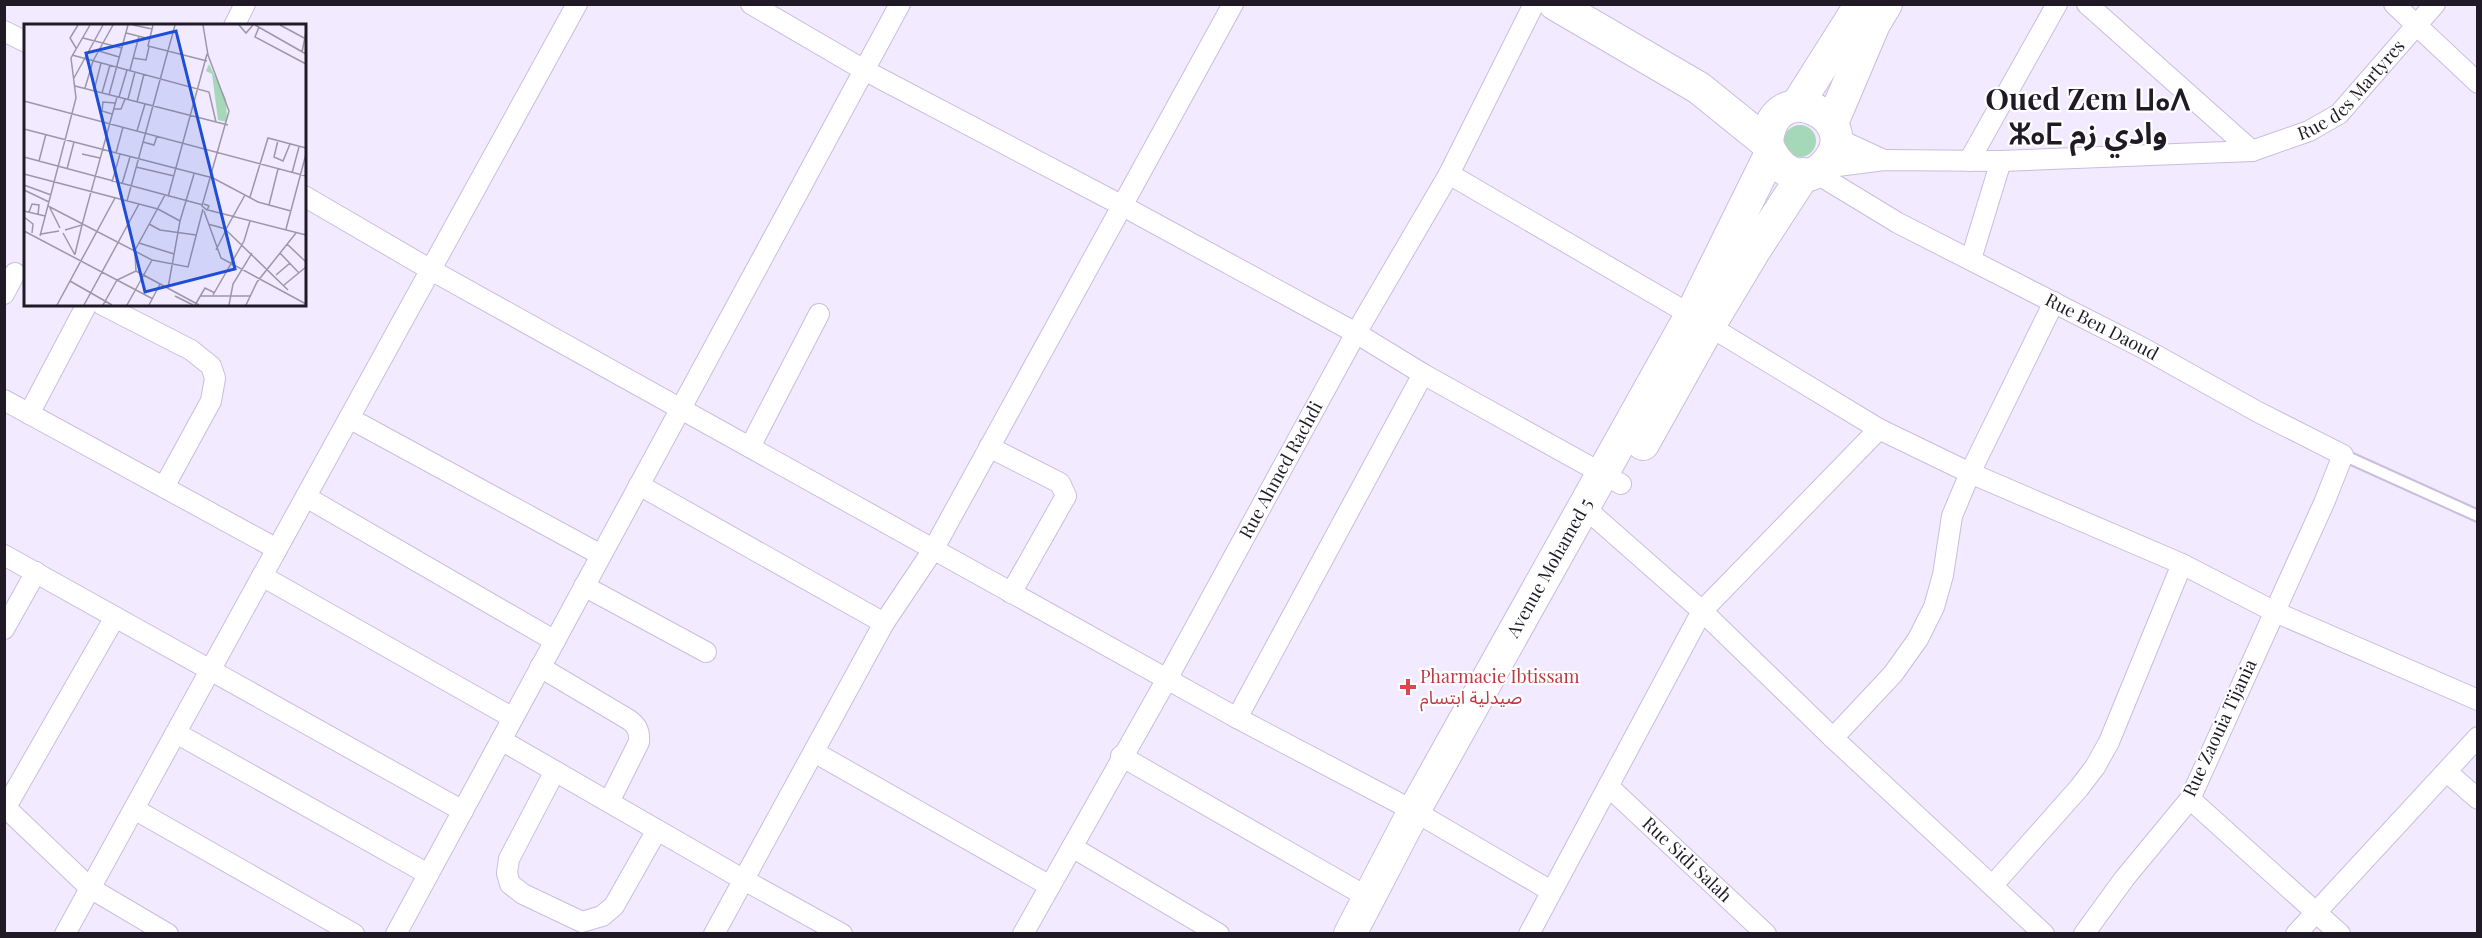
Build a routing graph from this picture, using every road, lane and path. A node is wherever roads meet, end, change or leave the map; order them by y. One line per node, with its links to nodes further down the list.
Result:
1 (245, 4): 13 (street)
2 (577, 4): 33 (street)
3 (751, 4): 17 (street)
4 (900, 4): 17 (street)
5 (1233, 4): 30 (street)
6 (1534, 4): 28 (street, Rue Ahmed Rachdi)
7 (1555, 4): 19 (main road)
8 (2057, 4): 25 (street)
9 (2087, 4): 23 (street)
10 (2394, 4): 14 (street)
11 (2435, 4): 14 (street, Rue des Martyres)
12 (1869, 12): 20 (main road); 21 (main road)
13 (235, 24)
14 (2416, 25): 18 (street); 23 (street, Rue des Martyres)
15 (4, 31): 16 (street)
16 (24, 41)
17 (864, 70): 30 (street); 44 (street)
18 (2478, 83)
19 (1699, 88): 20 (main road); 22 (main road)
20 (1790, 108): 21 (main road); 22 (main road)
21 (1834, 130): 24 (street); 27 (main road)
22 (1769, 149): 27 (main road); 31 (main road)
23 (2252, 151): 26 (street, Rue des Martyres)
24 (1884, 160): 25 (street, Rue des Martyres); 27 (street, Rue des Martyres)
25 (1969, 161): 26 (street, Rue des Martyres)
26 (2001, 161): 32 (street)
27 (1813, 172): 31 (main road); 32 (street, Rue Ben Daoud)
28 (1449, 174): 40 (street); 41 (street, Rue Ahmed Rachdi)
29 (306, 197): 33 (street)
30 (1121, 205): 41 (street); 49 (street)
31 (1743, 243): 40 (main road, Avenue Mohamed 5)
32 (1971, 259): 36 (street, Rue Ben Daoud)
33 (431, 270): 44 (street); 46 (street)
34 (15, 273): 35 (street)
35 (4, 294)
36 (2054, 302): 50 (street, Rue Ben Daoud); 51 (street)
37 (87, 306): 45 (street)
38 (90, 306): 54 (street)
39 (819, 314): 48 (street)
40 (1700, 321): 47 (street); 52 (main road, Avenue Mohamed 5)
41 (1356, 333): 42 (street); 76 (street, Rue Ahmed Rachdi)
42 (1423, 374): 52 (street); 79 (street)
43 (4, 400): 45 (street)
44 (681, 408): 48 (street); 53 (street)
45 (29, 414): 54 (street)
46 (349, 418): 55 (street); 61 (street)
47 (1879, 429): 51 (street); 67 (street)
48 (750, 447): 59 (street)
49 (989, 447): 59 (street); 66 (street)
50 (2343, 455): 57 (lane); 68 (street, Rue Zaouia Tijania)
51 (1970, 473): 62 (street); 82 (street)
52 (1612, 479): 56 (main road, Avenue Mohamed 5)
53 (639, 484): 61 (street); 70 (street)
54 (164, 487): 58 (street)
55 (306, 497): 58 (street); 72 (street)
56 (1593, 514): 67 (street); 95 (main road, Avenue Mohamed 5)
57 (2478, 516)
58 (277, 549): 64 (street)
59 (933, 550): 66 (street); 70 (street)
60 (4, 555): 63 (street)
61 (601, 555): 65 (street)
62 (2182, 564): 68 (street); 100 (street)
63 (36, 572): 69 (street); 71 (street)
64 (262, 576): 75 (street); 78 (street)
65 (584, 586): 72 (street); 73 (street)
66 (1011, 593): 76 (street)
67 (1702, 611): 82 (street); 88 (street)
68 (2273, 612): 77 (street); 89 (street, Rue Zaouia Tijania)
69 (115, 617): 75 (street); 92 (street)
70 (884, 623): 84 (street)
71 (4, 629)
72 (555, 640): 74 (street)
73 (705, 652)
74 (540, 667): 78 (street); 91 (street)
75 (210, 670): 80 (street); 94 (street)
76 (1167, 679): 79 (street); 85 (street, Rue Ahmed Rachdi)
77 (2478, 700)
78 (513, 718): 83 (street)
79 (1237, 718): 95 (street)
80 (176, 733): 93 (street); 98 (street)
81 (2478, 737): 87 (street)
82 (1833, 738): 100 (street)
83 (501, 740): 86 (street); 94 (street)
84 (814, 752): 99 (street); 101 (street)
85 (1121, 756): 97 (street, Rue Ahmed Rachdi); 104 (street)
86 (555, 771): 91 (street); 96 (street)
87 (2447, 772): 90 (street); 105 (street)
88 (1608, 786): 103 (street); 117 (street, Rue Sidi Salah)
89 (2190, 799): 105 (street); 119 (street, Rue Zaouia Tijania)
90 (2478, 799)
91 (609, 802): 96 (street)
92 (5, 806): 102 (street)
93 (134, 809): 102 (street); 108 (street)
94 (463, 811): 98 (street)
95 (1423, 817): 103 (street); 104 (main road, Avenue Mohamed 5); 115 (main road, Avenue Mohamed 5)
96 (657, 830): 99 (street)
97 (1072, 847): 101 (street, Rue Ahmed Rachdi); 113 (street)
98 (428, 874): 109 (street)
99 (744, 880): 110 (street); 111 (street)
100 (1993, 885): 118 (street)
101 (1050, 886): 112 (street, Rue Ahmed Rachdi)
102 (90, 888): 106 (street); 107 (street)
103 (1551, 891): 116 (street)
104 (1369, 898): 114 (main road, Avenue Mohamed 5)
105 (2316, 911): 120 (street); 121 (street)
106 (65, 933)
107 (168, 933)
108 (354, 933)
109 (396, 933)
110 (714, 933)
111 (842, 933)
112 (1023, 933)
113 (1219, 933)
114 (1350, 933)
115 (1373, 933)
116 (1528, 933)
117 (1766, 933)
118 (2044, 933)
119 (2084, 933)
120 (2296, 933)
121 (2340, 933)

